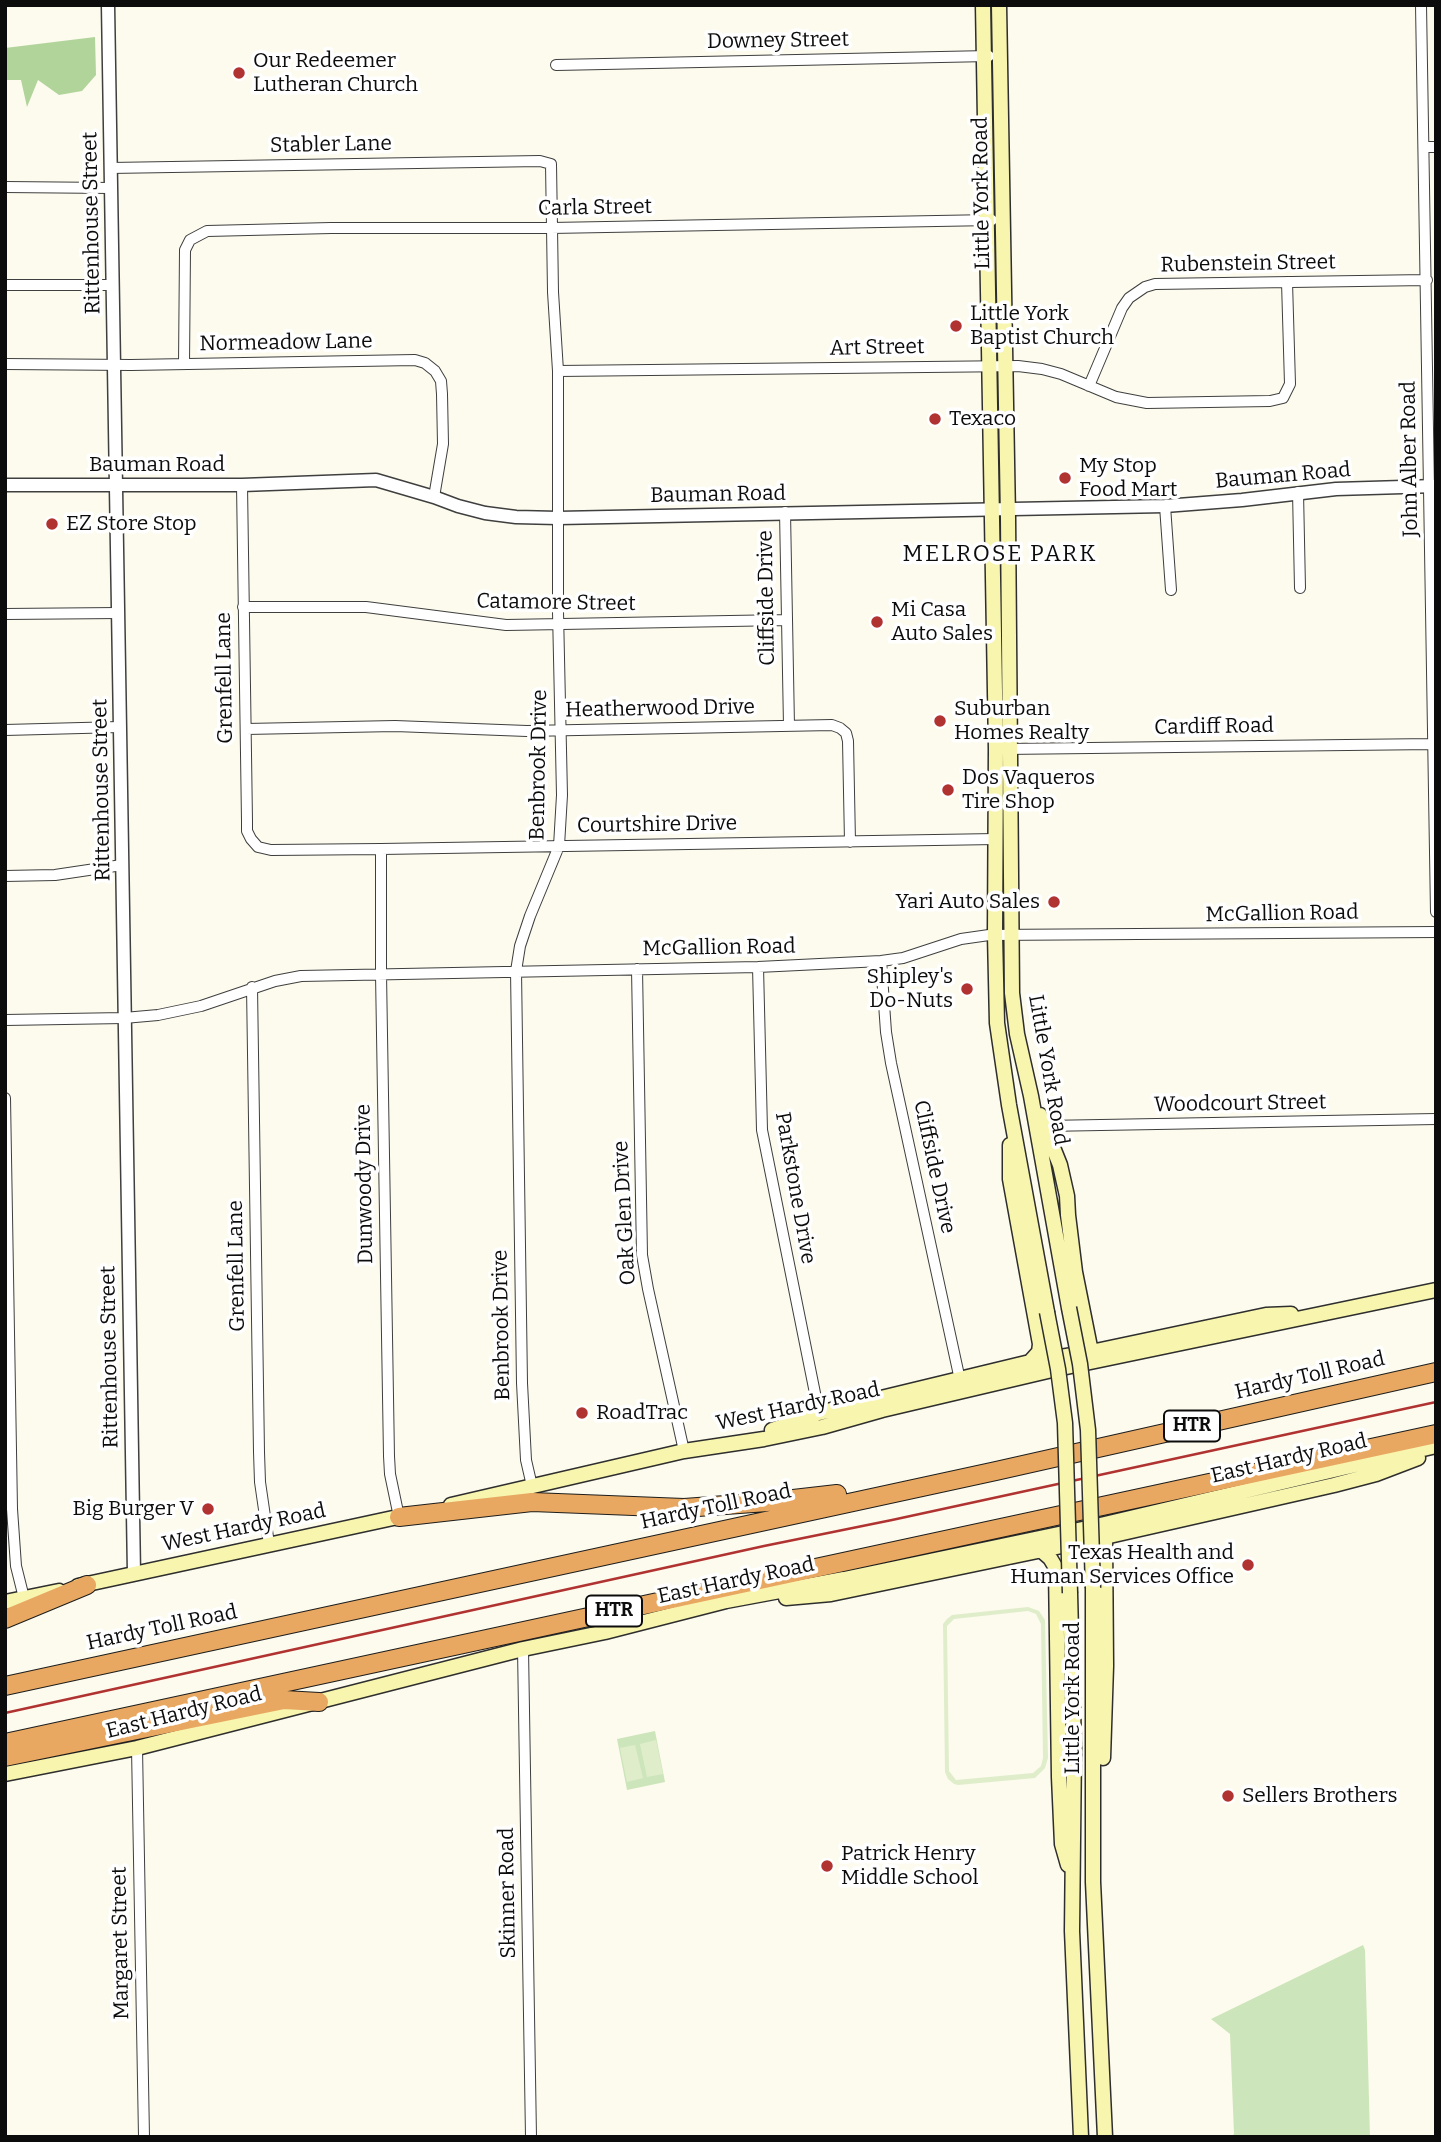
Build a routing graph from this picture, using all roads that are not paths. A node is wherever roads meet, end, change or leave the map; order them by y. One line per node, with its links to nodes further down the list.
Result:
1 (108, 5): 10 (street, Rittenhouse Street)
2 (984, 5): 5 (main road, Little York Road)
3 (999, 5): 6 (main road, Little York Road)
4 (1422, 5): 8 (street, John Alber Road)
5 (985, 56): 6 (street, Downey Street); 7 (street, Downey Street); 13 (main road, Little York Road)
6 (1000, 57): 14 (main road, Little York Road)
7 (556, 65)
8 (1430, 147): 16 (street, John Alber Road)
9 (551, 164): 10 (street, Stabler Lane); 15 (street, Benbrook Drive)
10 (110, 168): 12 (street, Rittenhouse Street)
11 (5, 187): 12 (street)
12 (111, 188): 19 (street, Rittenhouse Street)
13 (987, 220): 14 (street, Carla Street); 15 (street, Carla Street); 23 (main road, Little York Road)
14 (1003, 220): 24 (main road, Little York Road)
15 (551, 228): 22 (street, Carla Street); 25 (street, Benbrook Drive)
16 (1427, 280): 17 (street, Rubenstein Street); 30 (street, John Alber Road)
17 (1287, 282): 26 (street, Rubenstein Street); 26 (street, Art Street)
18 (5, 285): 19 (street)
19 (113, 285): 21 (street, Rittenhouse Street)
20 (5, 364): 21 (street, Normeadow Lane)
21 (114, 364): 22 (street, Normeadow Lane); 28 (street, Rittenhouse Street)
22 (184, 364): 32 (street, Normeadow Lane)
23 (990, 366): 24 (street, Art Street); 25 (street, Art Street); 34 (main road, Little York Road)
24 (1005, 366): 26 (street, Art Street); 35 (main road, Little York Road)
25 (558, 371): 37 (street, Benbrook Drive)
26 (1089, 386)
27 (5, 485): 28 (street, Bauman Road)
28 (116, 485): 29 (street, Bauman Road); 41 (street, Rittenhouse Street)
29 (242, 485): 32 (street, Bauman Road); 40 (street, Grenfell Lane)
30 (1432, 486): 31 (street, Bauman Road); 50 (street, John Alber Road)
31 (1298, 492): 33 (street, Bauman Road); 38 (street)
32 (434, 497): 37 (street, Bauman Road)
33 (1165, 506): 35 (street, Bauman Road); 39 (street)
34 (992, 508): 35 (street, Bauman Road); 36 (street, Bauman Road); 51 (main road, Little York Road)
35 (1008, 508): 51 (main road, Little York Road)
36 (785, 512): 37 (street, Bauman Road); 43 (street, Cliffside Drive)
37 (558, 517): 44 (street, Benbrook Drive)
38 (1300, 588)
39 (1171, 590)
40 (243, 607): 44 (street, Catamore Street); 47 (street, Grenfell Lane)
41 (118, 612): 42 (street); 46 (street, Rittenhouse Street)
42 (5, 614)
43 (786, 620): 44 (street, Catamore Street); 45 (street, Cliffside Drive)
44 (559, 624): 49 (street, Benbrook Drive)
45 (789, 726): 49 (street, Heatherwood Drive); 54 (street, Heatherwood Drive)
46 (120, 727): 48 (street); 58 (street, Rittenhouse Street)
47 (246, 729): 49 (street, Heatherwood Drive); 57 (street, Grenfell Lane)
48 (5, 730)
49 (560, 730): 55 (street, Benbrook Drive)
50 (1433, 744): 51 (street, Cardiff Road); 52 (street, John Alber Road)
51 (1004, 749): 53 (main road, Little York Road); 63 (main road, Little York Road)
52 (1435, 819): 60 (street, John Alber Road)
53 (996, 839): 54 (street, Courtshire Drive); 62 (main road, Little York Road)
54 (850, 842): 55 (street, Courtshire Drive)
55 (559, 846): 56 (street, Courtshire Drive); 67 (street, Benbrook Drive)
56 (381, 849): 57 (street, Courtshire Drive); 68 (street, Dunwoody Drive)
57 (278, 850)
58 (122, 865): 59 (street); 70 (street, Rittenhouse Street)
59 (5, 876)
60 (1436, 912)
61 (1436, 932): 63 (street, McGallion Road)
62 (995, 935): 63 (street, McGallion Road); 64 (street, McGallion Road); 74 (main road, Little York Road)
63 (1012, 936): 72 (main road, Little York Road)
64 (881, 961): 65 (street, McGallion Road); 86 (street, Cliffside Drive)
65 (758, 967): 66 (street, McGallion Road); 87 (street, Parkstone Drive)
66 (637, 969): 67 (street, McGallion Road); 91 (street, Oak Glen Drive)
67 (516, 971): 68 (street, McGallion Road); 94 (street, Benbrook Drive)
68 (381, 974): 69 (street, McGallion Road); 95 (street, Dunwoody Drive)
69 (252, 987): 70 (street, McGallion Road); 99 (street, Grenfell Lane)
70 (124, 1018): 71 (street, McGallion Road); 101 (street, Rittenhouse Street)
71 (5, 1020)
72 (1031, 1096): 76 (main road); 78 (main road, Little York Road)
73 (5, 1098): 105 (street)
74 (1009, 1105): 80 (main road); 84 (main road, Little York Road, bridge)
75 (1436, 1119): 76 (street, Woodcourt Street)
76 (1045, 1126): 78 (main road)
77 (1436, 1290): 79 (main road, West Hardy Road)
78 (1076, 1311): 80 (main road); 81 (main road); 83 (main road, Little York Road, bridge)
79 (1328, 1314): 81 (main road); 83 (main road, West Hardy Road)
80 (1038, 1333): 82 (main road)
81 (1091, 1352): 82 (main road)
82 (1030, 1362): 86 (main road)
83 (1080, 1364): 84 (main road, West Hardy Road); 96 (main road, Little York Road, bridge)
84 (1058, 1369): 89 (main road, West Hardy Road); 97 (main road, Little York Road, bridge)
85 (1436, 1372): 93 (highway, Hardy Toll Road / HTR)
86 (960, 1380): 87 (main road)
87 (819, 1413): 89 (main road)
88 (1436, 1434): 112 (highway, HTR)
89 (741, 1441): 91 (main road, West Hardy Road)
90 (1436, 1446): 96 (main road, East Hardy Road)
91 (684, 1451): 94 (main road, West Hardy Road)
92 (1436, 1452): 98 (main road)
93 (948, 1481): 95 (highway); 110 (highway, Hardy Toll Road / HTR)
94 (533, 1486): 95 (main road, West Hardy Road)
95 (399, 1517): 99 (main road, West Hardy Road)
96 (1092, 1527): 97 (main road, East Hardy Road); 116 (main road, Little York Road, bridge)
97 (1068, 1533): 106 (main road, East Hardy Road); 117 (main road, Little York Road, bridge)
98 (1105, 1537): 100 (main road); 102 (main road)
99 (269, 1544): 101 (main road, West Hardy Road)
100 (1042, 1551): 103 (main road); 106 (main road)
101 (134, 1574): 104 (main road, West Hardy Road)
102 (1106, 1574): 103 (main road); 116 (main road)
103 (1056, 1582): 117 (main road)
104 (87, 1585): 105 (main road, West Hardy Road); 108 (highway)
105 (24, 1598): 107 (main road, West Hardy Road)
106 (726, 1601): 109 (main road, East Hardy Road)
107 (5, 1602)
108 (5, 1619)
109 (523, 1649): 111 (main road, East Hardy Road); 121 (street, Skinner Road)
110 (5, 1686)
111 (319, 1702): 113 (main road, East Hardy Road); 114 (highway)
112 (5, 1743)
113 (137, 1748): 115 (main road, East Hardy Road); 120 (street, Margaret Street)
114 (5, 1758)
115 (5, 1774)
116 (1093, 1882): 119 (main road, Little York Road)
117 (1072, 1884): 118 (main road, Little York Road)
118 (1072, 1907): 119 (main road); 122 (main road, Little York Road)
119 (1094, 1908): 123 (main road, Little York Road)
120 (144, 2137)
121 (531, 2137)
122 (1081, 2137)
123 (1105, 2137)

